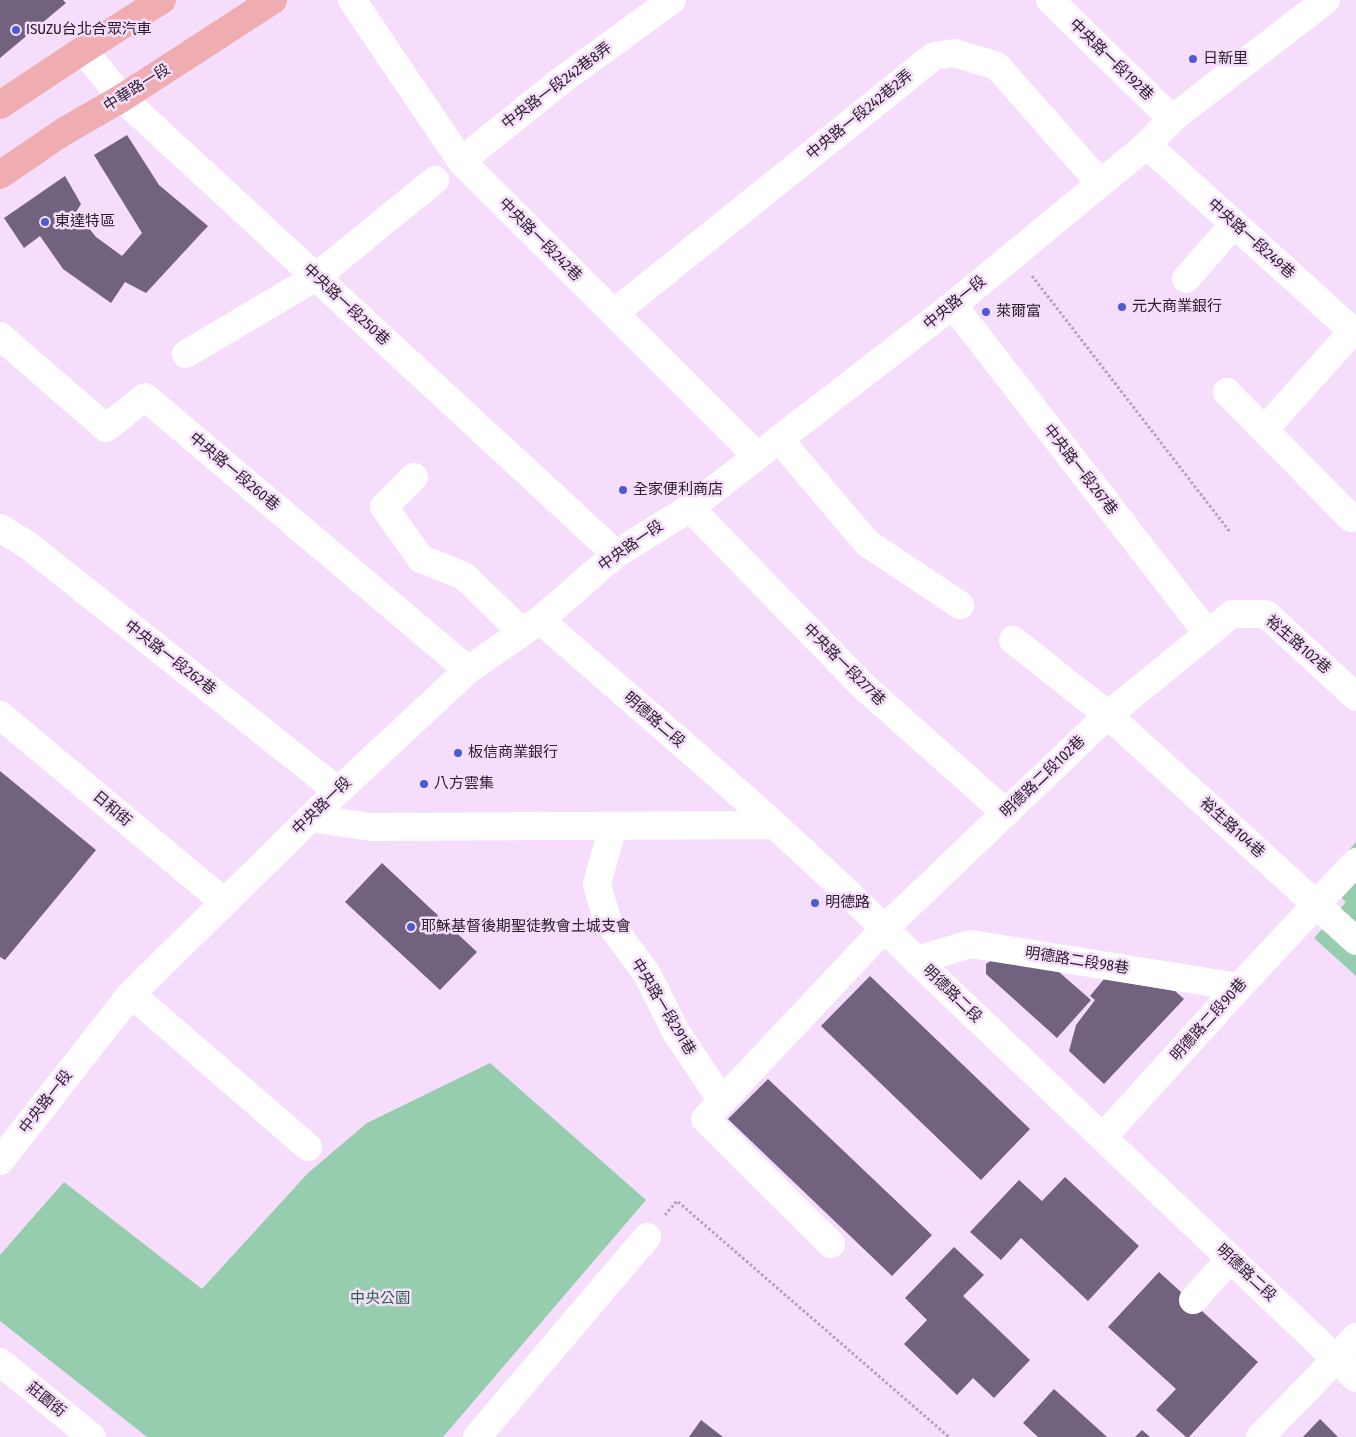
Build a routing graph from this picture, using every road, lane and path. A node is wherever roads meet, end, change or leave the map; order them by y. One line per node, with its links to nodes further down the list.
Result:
1 (162, 0): 7 (main road)
2 (273, 0): 8 (main road, 中華路一段)
3 (352, 0): 12 (street, 中央路一段242巷)
4 (1050, 0): 10 (street, 中央路一段192巷)
5 (1320, 2): 10 (street, 中央路一段)
6 (664, 6): 12 (street, 中央路一段242巷8弄)
7 (83, 50): 8 (street, 中央路一段250巷); 9 (main road)
8 (122, 98): 13 (main road, 中華路一段); 18 (street, 中央路一段250巷)
9 (0, 105)
10 (1172, 119): 11 (street, 中央路一段)
11 (1147, 145): 15 (street, 中央路一段); 16 (street, 中央路一段249巷)
12 (460, 161): 21 (street, 中央路一段242巷)
13 (0, 175)
14 (435, 180): 18 (street)
15 (1100, 183): 17 (street, 中央路一段); 21 (street, 中央路一段242巷2弄)
16 (1234, 224): 19 (street); 22 (street, 中央路一段249巷)
17 (1015, 254): 20 (street, 中央路一段); 33 (path)
18 (316, 277): 24 (street); 34 (street, 中央路一段250巷)
19 (1186, 279)
20 (952, 306): 27 (street, 中央路一段); 37 (street, 中央路一段267巷)
21 (614, 313): 28 (street, 中央路一段242巷)
22 (1355, 332): 26 (street)
23 (0, 336): 39 (street, 中央路一段260巷)
24 (186, 354)
25 (1227, 392): 26 (street)
26 (1264, 430): 31 (street)
27 (779, 439): 28 (street, 中央路一段); 35 (street)
28 (757, 456): 30 (street, 中央路一段)
29 (414, 477): 36 (street, 明德路二段)
30 (690, 508): 34 (street, 中央路一段); 44 (street, 中央路一段277巷)
31 (1351, 518)
32 (0, 528): 43 (street, 中央路一段262巷)
33 (1230, 532)
34 (616, 554): 36 (street, 中央路一段)
35 (960, 605)
36 (531, 626): 39 (street, 中央路一段); 46 (street, 明德路二段)
37 (1208, 634): 40 (street, 裕生路102巷); 42 (street, 明德路二段102巷)
38 (1013, 640): 42 (street, 裕生路104巷)
39 (468, 670): 43 (street, 中央路一段)
40 (1356, 697)
41 (0, 715): 49 (street, 日和街)
42 (1108, 715): 44 (street, 明德路二段102巷); 50 (street, 裕生路104巷)
43 (338, 790): 45 (street, 中央路一段)
44 (1006, 813): 51 (street, 明德路二段102巷)
45 (310, 818): 47 (street); 49 (street, 中央路一段)
46 (775, 825): 47 (street); 51 (street, 明德路二段)
47 (613, 826): 56 (street, 中央路一段291巷)
48 (1356, 862): 50 (street, 明德路二段90巷)
49 (224, 902): 55 (street, 中央路一段)
50 (1316, 904): 52 (street, 裕生路104巷); 54 (street, 明德路二段90巷)
51 (885, 928): 53 (street, 明德路二段); 56 (street)
52 (1356, 941)
53 (916, 960): 54 (street, 明德路二段98巷); 57 (street, 明德路二段)
54 (1239, 987): 57 (street, 明德路二段90巷)
55 (131, 994): 58 (street); 59 (street, 中央路一段)
56 (722, 1101): 61 (street)
57 (1103, 1137): 62 (street, 明德路二段)
58 (308, 1147)
59 (0, 1161)
60 (647, 1237): 69 (street); 70 (path)
61 (830, 1244)
62 (1230, 1258): 63 (street); 65 (street, 明德路二段)
63 (1193, 1300)
64 (1356, 1336): 65 (street)
65 (1336, 1358): 67 (street, 明德路二段); 71 (street)
66 (0, 1362): 68 (street, 莊園街)
67 (1356, 1378)
68 (92, 1437)
69 (477, 1437)
70 (949, 1437)
71 (1260, 1437)

